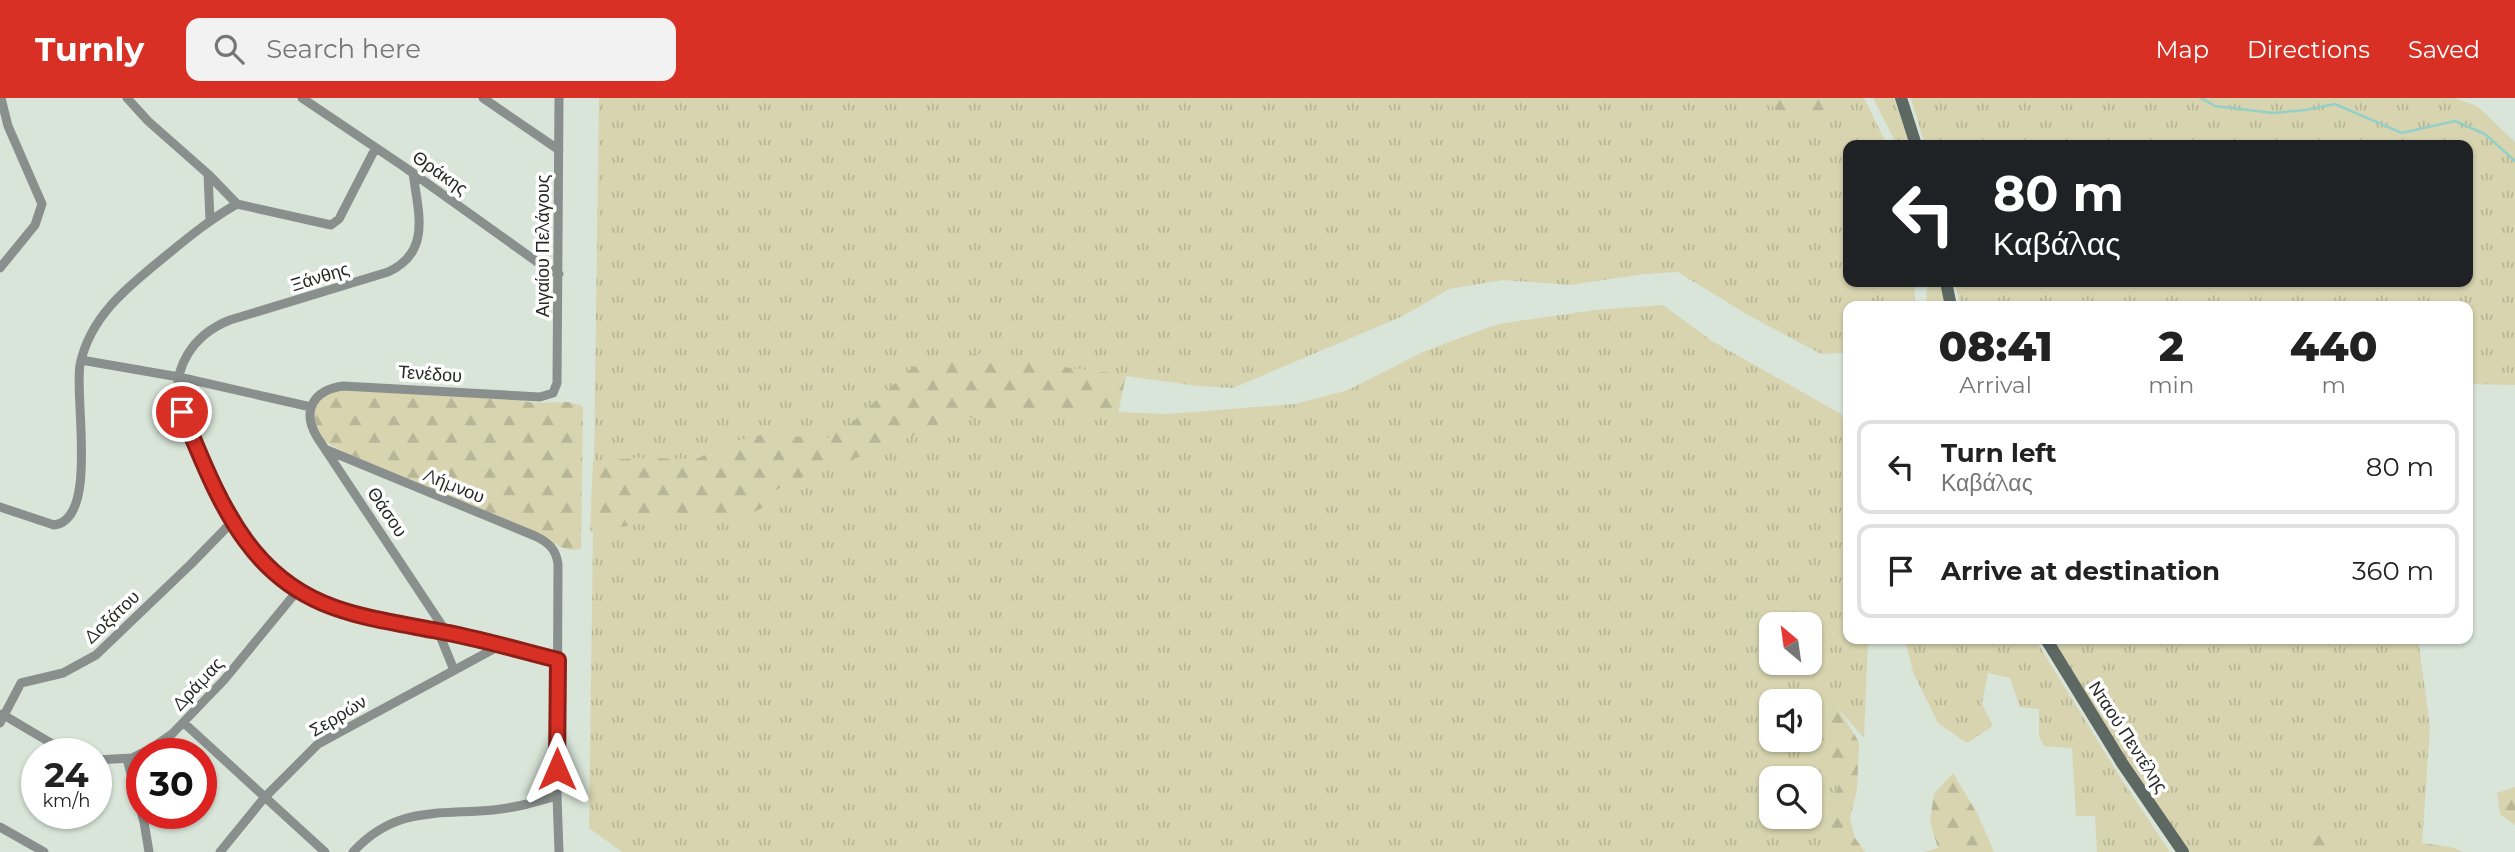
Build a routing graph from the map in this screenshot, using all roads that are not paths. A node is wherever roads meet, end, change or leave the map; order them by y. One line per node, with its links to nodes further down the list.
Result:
1 (1, 98): 14 (street)
2 (127, 98): 11 (street)
3 (302, 98): 8 (street, Θράκης)
4 (483, 98): 9 (street)
5 (559, 98): 9 (street, Αιγαίου Πελάγους)
6 (1901, 98): 7 (street)
7 (1914, 140)
8 (375, 149): 10 (street, Θράκης); 12 (street)
9 (559, 150): 15 (street, Αιγαίου Πελάγους)
10 (413, 173): 15 (street, Θράκης); 17 (street, Ξάνθης)
11 (208, 174): 12 (street); 13 (street)
12 (237, 204): 13 (street)
13 (210, 220): 16 (street)
14 (0, 268)
15 (559, 274): 18 (street, Αιγαίου Πελάγους)
16 (82, 360): 17 (street); 21 (street)
17 (179, 377): 19 (street); 22 (street)
18 (553, 393): 19 (street, Τενέδου)
19 (311, 407): 20 (street, Θάσου)
20 (326, 449): 24 (street, Θάσου); 27 (street, Λήμνου)
21 (0, 507)
22 (233, 521): 23 (street); 29 (street, Δοξάτου)
23 (298, 590): 24 (street); 30 (street, Δράμας)
24 (442, 632): 26 (street); 28 (street, Θάσου)
25 (2049, 644): 43 (street, Νταού Πεντέλης)
26 (501, 645): 27 (street); 28 (street, Σερρών)
27 (558, 660): 33 (street)
28 (454, 670): 34 (street, Σερρών)
29 (1, 718): 31 (street)
30 (184, 723): 32 (street, Δράμας); 34 (street)
31 (40, 738)
32 (165, 738)
33 (557, 796): 41 (street); 42 (street)
34 (264, 799): 39 (street, Σερρών); 40 (street)
35 (0, 827): 37 (street)
36 (145, 829): 38 (street)
37 (44, 852)
38 (149, 852)
39 (220, 852)
40 (325, 852)
41 (353, 852)
42 (559, 852)
43 (2183, 852)

